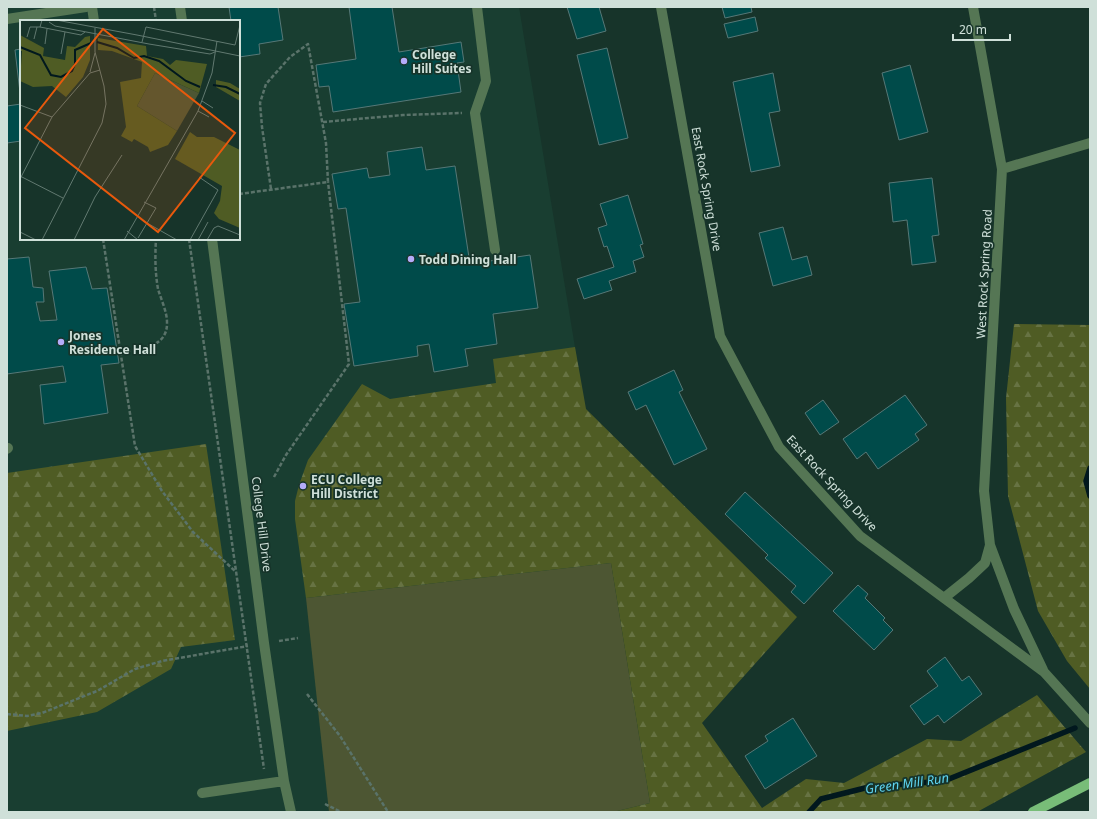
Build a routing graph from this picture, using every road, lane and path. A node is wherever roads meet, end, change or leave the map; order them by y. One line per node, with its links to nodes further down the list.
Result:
1 (86, 7): 8 (street)
2 (92, 7): 9 (street)
3 (154, 7): 10 (path)
4 (180, 7): 11 (street)
5 (477, 7): 12 (street)
6 (662, 7): 28 (street, East Rock Spring Drive)
7 (972, 7): 15 (street, West Rock Spring Road)
8 (7, 19)
9 (94, 20)
10 (156, 20)
11 (182, 20)
12 (474, 112): 13 (path); 23 (street)
13 (323, 122): 16 (path); 17 (path)
14 (1090, 143): 15 (street)
15 (1002, 169): 26 (street, West Rock Spring Road)
16 (328, 182): 17 (path); 25 (path)
17 (271, 189): 18 (path)
18 (240, 194)
19 (103, 240): 24 (path)
20 (156, 240): 24 (path)
21 (189, 240): 27 (path)
22 (212, 240): 35 (street, College Hill Drive)
23 (496, 250)
24 (121, 352): 27 (path)
25 (274, 477)
26 (990, 545): 28 (street, West Rock Spring Road); 30 (street, West Rock Spring Road)
27 (236, 572): 29 (path)
28 (944, 598): 30 (street, East Rock Spring Drive)
29 (247, 646): 32 (path); 34 (path)
30 (1044, 672): 33 (street, East Rock Spring Drive)
31 (307, 694): 41 (path)
32 (7, 714)
33 (1090, 723)
34 (264, 773)
35 (284, 781): 37 (street); 39 (street, College Hill Drive)
36 (1090, 783): 42 (main road)
37 (202, 793)
38 (325, 804): 40 (path)
39 (291, 812)
40 (341, 812)
41 (388, 812)
42 (1033, 812)

